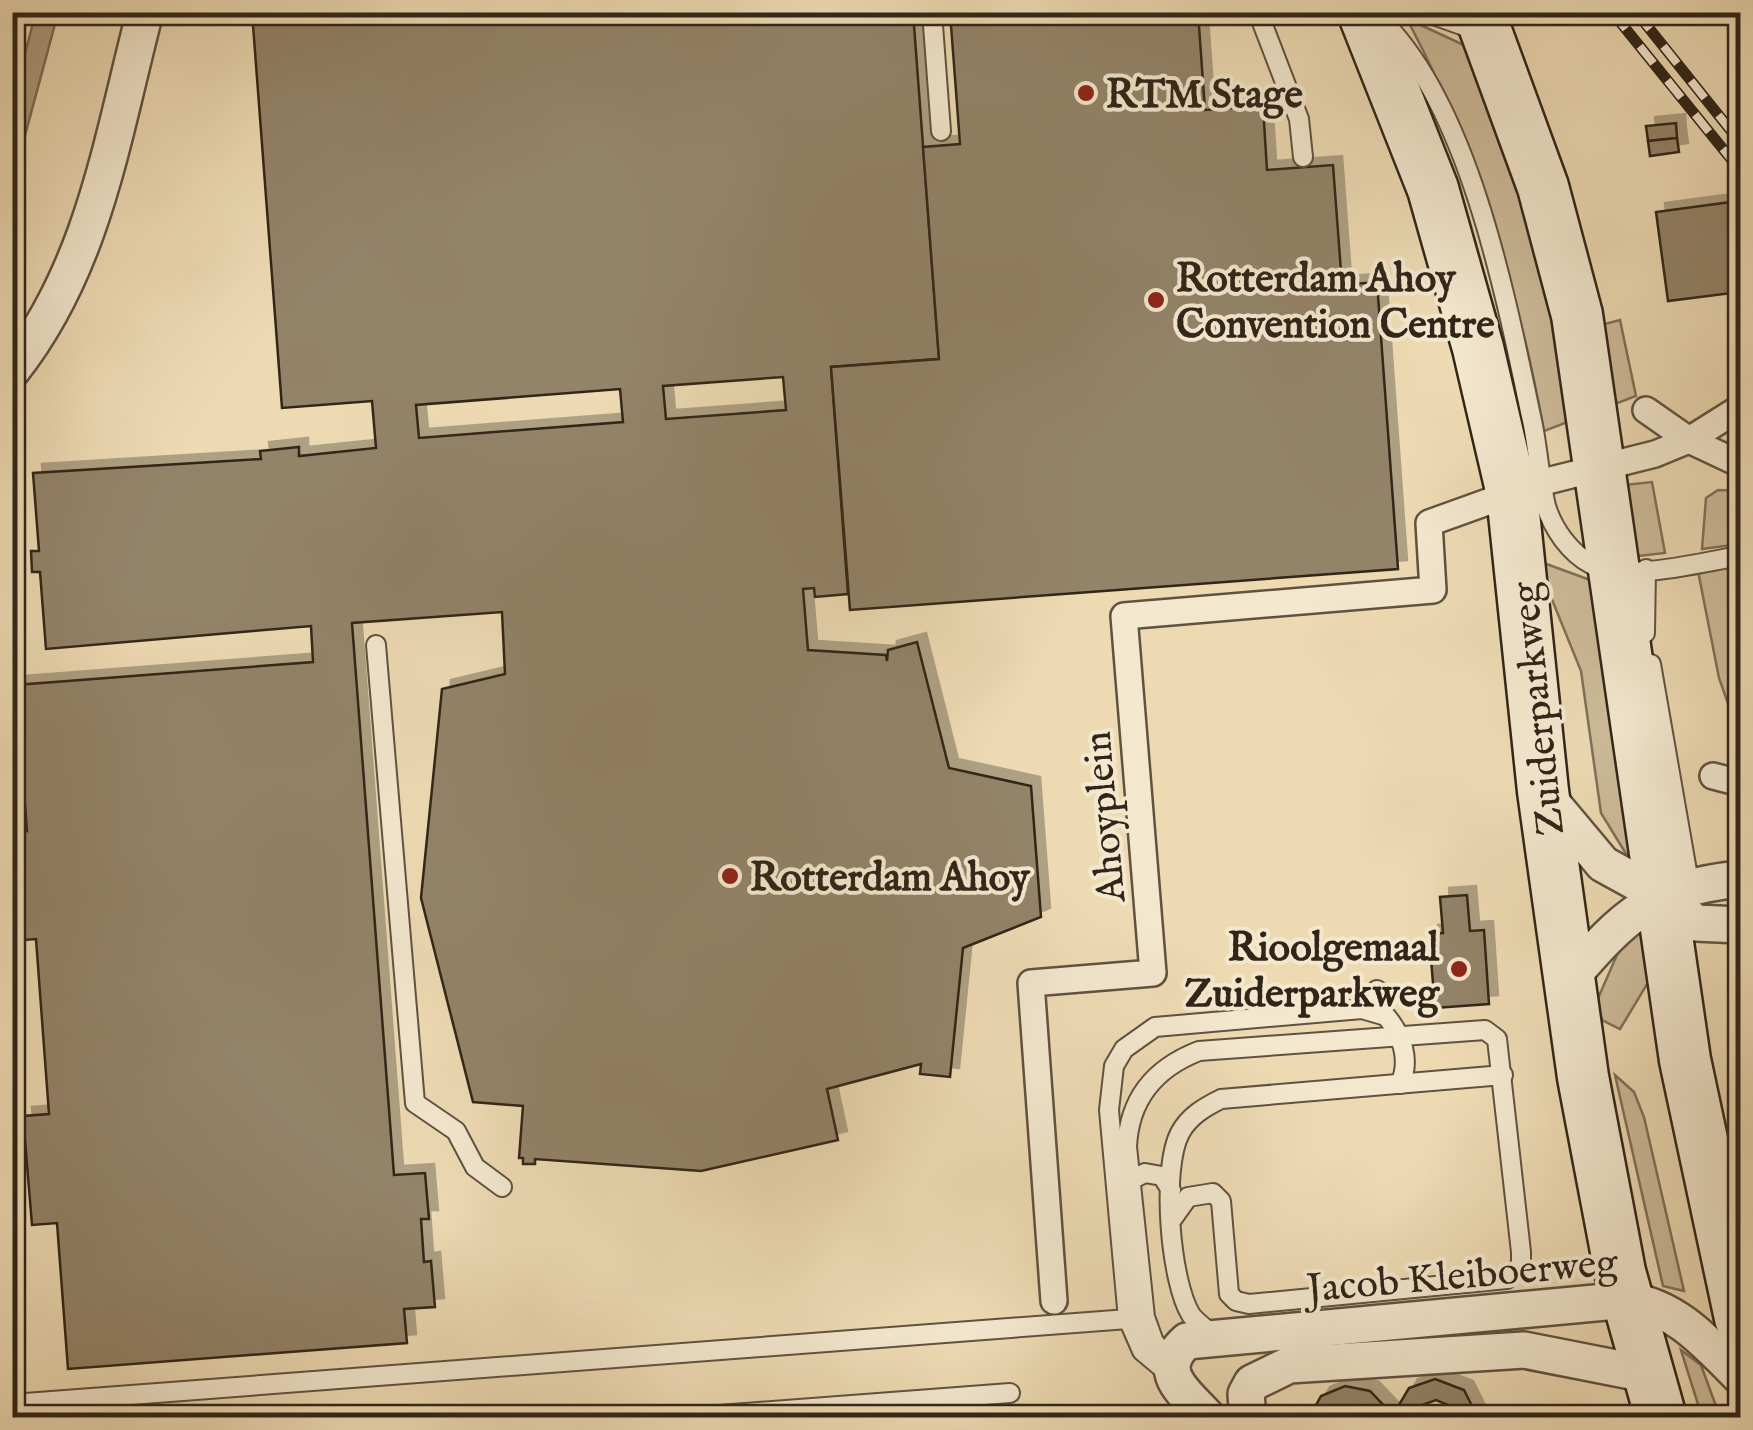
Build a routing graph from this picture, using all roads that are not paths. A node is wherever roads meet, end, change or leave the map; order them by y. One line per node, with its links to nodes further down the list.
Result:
1 (144, 12): 10 (street)
2 (932, 12): 8 (lane)
3 (1258, 12): 9 (lane)
4 (1364, 12): 16 (main road, Zuiderparkweg)
5 (1374, 12): 16 (lane, Zuiderparkweg)
6 (1425, 12): 7 (lane)
7 (1484, 24): 15 (main road)
8 (941, 131)
9 (1304, 156)
10 (12, 370)
11 (1740, 408): 13 (street)
12 (1646, 410): 13 (street)
13 (1690, 440): 14 (street); 15 (street)
14 (1740, 464)
15 (1599, 465): 16 (street); 18 (main road)
16 (1528, 488): 18 (lane); 23 (main road, Zuiderparkweg); 37 (street, Ahoyplein)
17 (1740, 556): 18 (lane)
18 (1629, 571): 19 (lane); 19 (lane); 25 (main road)
19 (1645, 632): 25 (lane)
20 (376, 645): 33 (lane)
21 (1713, 776): 22 (street)
22 (1740, 783)
23 (1543, 791): 25 (street); 26 (main road, Zuiderparkweg)
24 (1740, 878): 25 (street)
25 (1697, 908): 26 (street); 38 (main road)
26 (1569, 980): 36 (main road, Zuiderparkweg)
27 (1377, 990): 28 (lane)
28 (1378, 1011): 29 (lane); 39 (lane)
29 (1400, 1036): 30 (lane); 31 (lane); 32 (lane)
30 (1503, 1075): 31 (lane); 35 (lane)
31 (1400, 1084): 34 (lane)
32 (1129, 1181): 34 (lane); 41 (lane)
33 (502, 1187)
34 (1172, 1190): 35 (lane)
35 (1173, 1218): 40 (lane)
36 (1626, 1300): 40 (street, Jacob Kleiboerweg); 42 (street, Jacob Kleiboerweg); 44 (main road, Zuiderparkweg)
37 (1054, 1301)
38 (1740, 1318)
39 (1128, 1319): 41 (lane); 45 (lane)
40 (1220, 1336): 41 (street, Jacob Kleiboerweg); 46 (street, Jacob Kleiboerweg)
41 (1172, 1370): 48 (street)
42 (1740, 1376)
43 (1010, 1393): 47 (lane)
44 (1653, 1396): 46 (street, Jacob Kleiboerweg)
45 (12, 1404)
46 (1247, 1406)
47 (679, 1418)
48 (1208, 1418)

